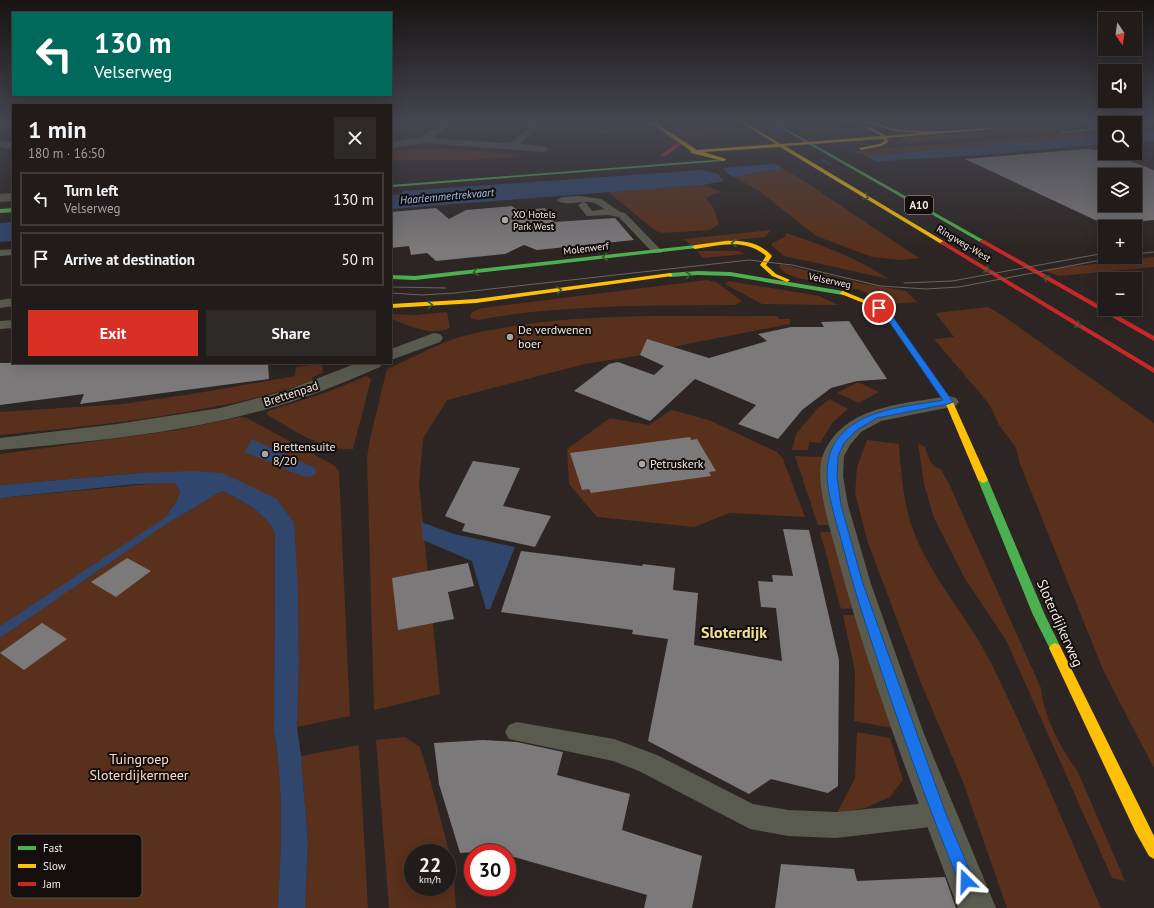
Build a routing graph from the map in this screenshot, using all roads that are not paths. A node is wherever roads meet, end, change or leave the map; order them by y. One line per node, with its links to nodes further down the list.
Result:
1 (544, 164): 5 (main road)
2 (666, 164): 6 (main road)
3 (813, 164): 31 (main road, Ringweg-West / A10, one-way to 31)
4 (848, 164): 27 (main road, Ringweg-West / A10, one-way to 4)
5 (392, 177)
6 (392, 186)
7 (12, 197): 8 (street)
8 (0, 198)
9 (562, 200): 13 (lane)
10 (583, 205): 13 (lane)
11 (12, 211): 12 (main road)
12 (0, 212)
13 (617, 214): 14 (lane)
14 (657, 250): 17 (main road, Molenwerf, one-way to 14); 19 (main road, Molenwerf, one-way to 19)
15 (12, 252): 16 (lane)
16 (0, 253)
17 (755, 267): 18 (main road); 20 (main road)
18 (709, 273): 20 (main road); 23 (main road, one-way to 18)
19 (392, 277)
20 (801, 285): 32 (main road, Velserweg)
21 (12, 302): 22 (lane)
22 (0, 304)
23 (392, 306)
24 (12, 324): 25 (lane)
25 (0, 325)
26 (434, 338): 28 (street)
27 (1154, 339)
28 (392, 355)
29 (368, 364): 30 (street, Brettenpad)
30 (340, 370): 33 (street, Brettenpad)
31 (1154, 371)
32 (948, 402): 35 (street); 36 (main road, Sloterdijkerweg)
33 (0, 444)
34 (517, 732): 35 (lane)
35 (938, 814): 37 (street)
36 (1154, 851)
37 (977, 908)

